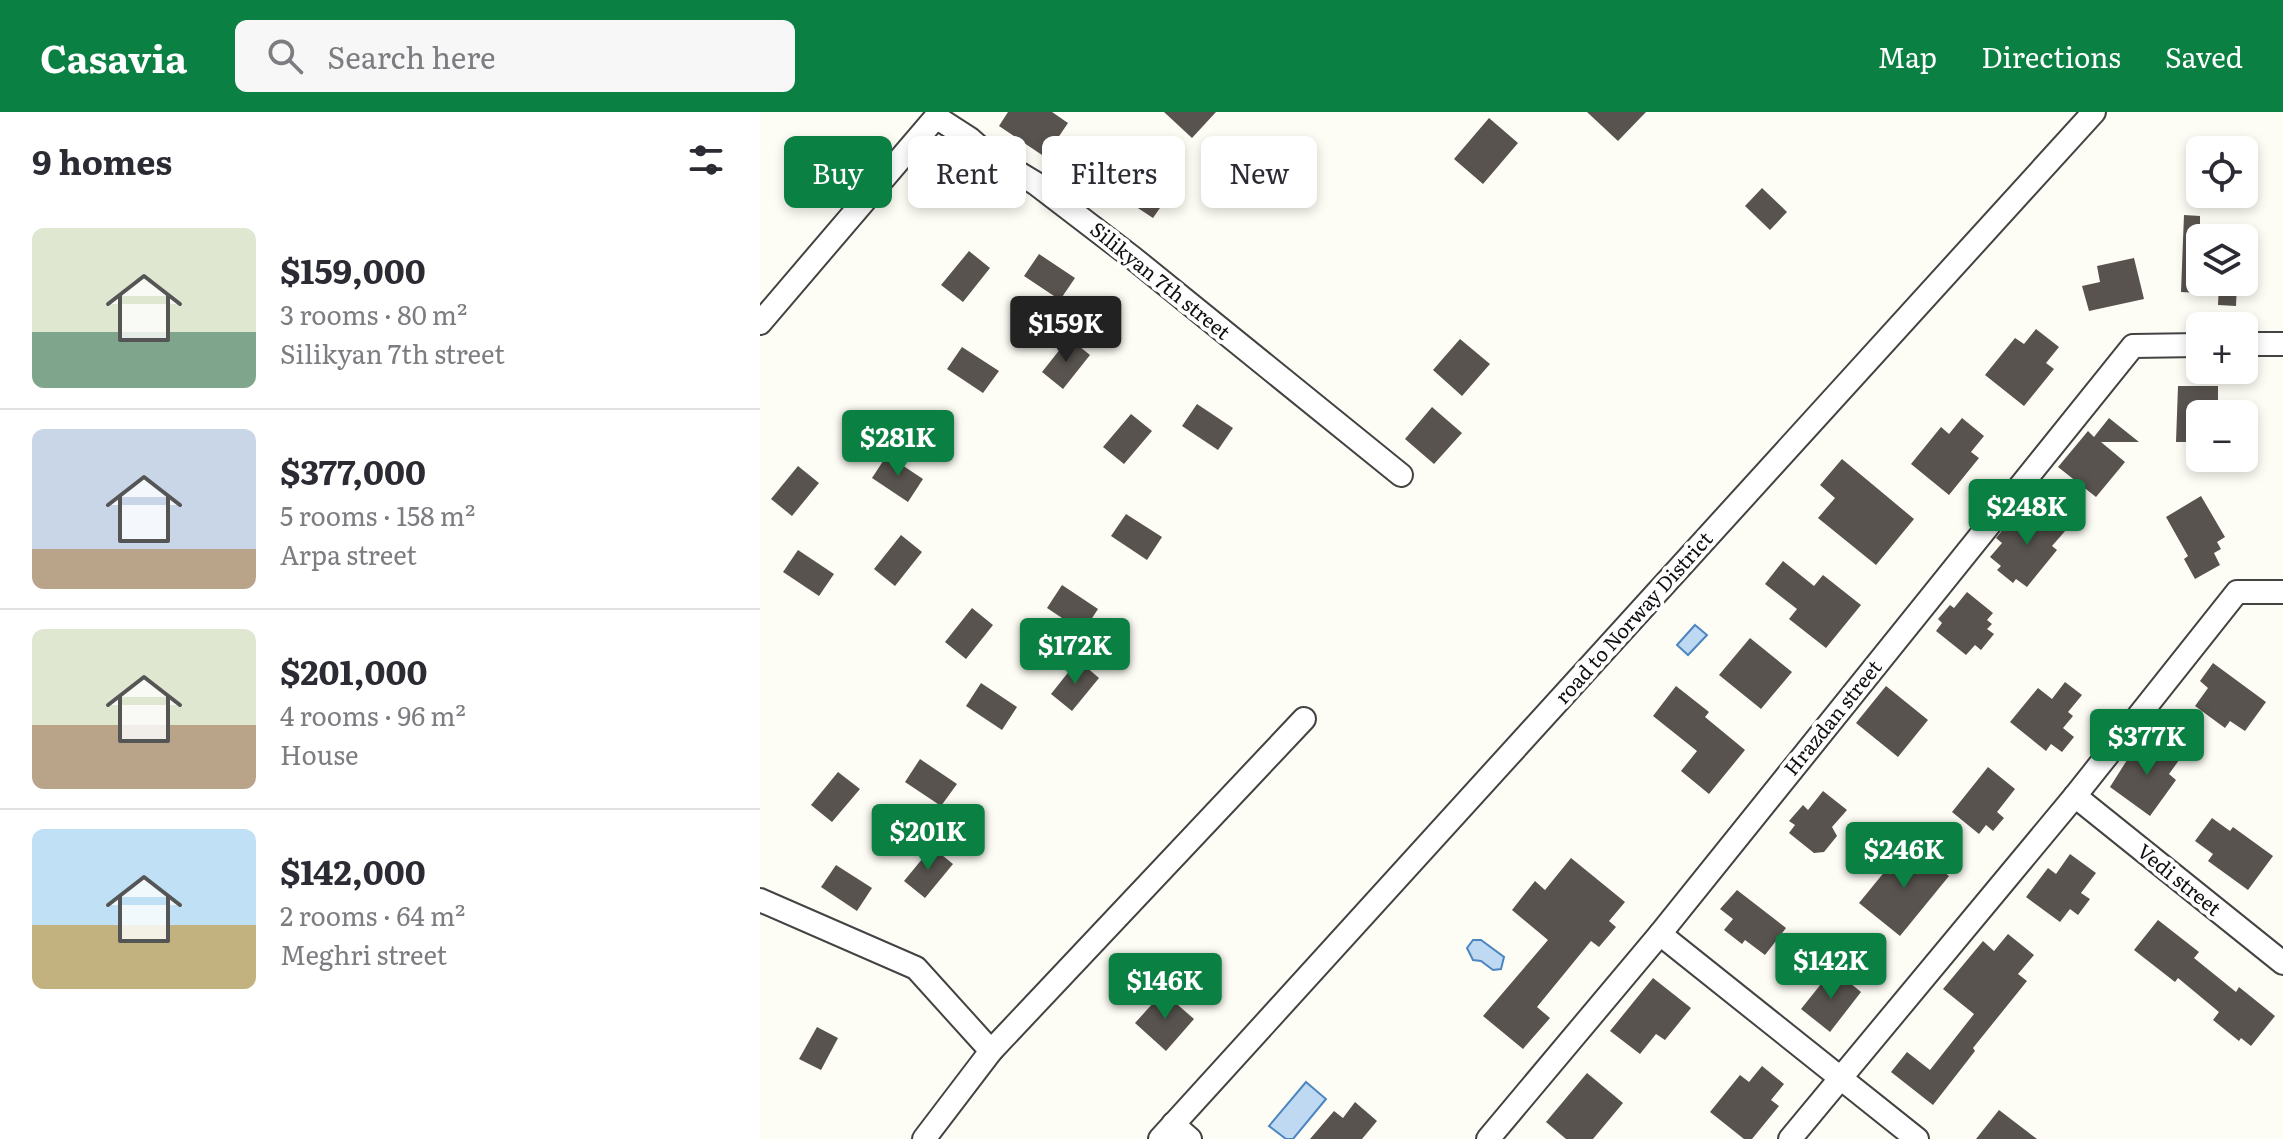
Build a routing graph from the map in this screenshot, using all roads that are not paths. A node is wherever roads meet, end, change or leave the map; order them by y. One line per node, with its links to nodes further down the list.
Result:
1 (2094, 112): 15 (street, road to Norway District)
2 (760, 323): 6 (street, Silikyan 7th street)
3 (2258, 344): 4 (street)
4 (2283, 344)
5 (2186, 345): 11 (street, Hrazdan street)
6 (1401, 475)
7 (2283, 592): 9 (street)
8 (1304, 719): 13 (street)
9 (2075, 796): 12 (street, Vedi street); 14 (street)
10 (760, 900): 13 (street)
11 (1660, 934): 14 (street); 17 (street, Hrazdan street)
12 (2283, 963)
13 (991, 1051): 16 (street)
14 (1839, 1079): 18 (street); 19 (street)
15 (1174, 1134)
16 (924, 1139)
17 (1488, 1139)
18 (1790, 1139)
19 (1917, 1139)

